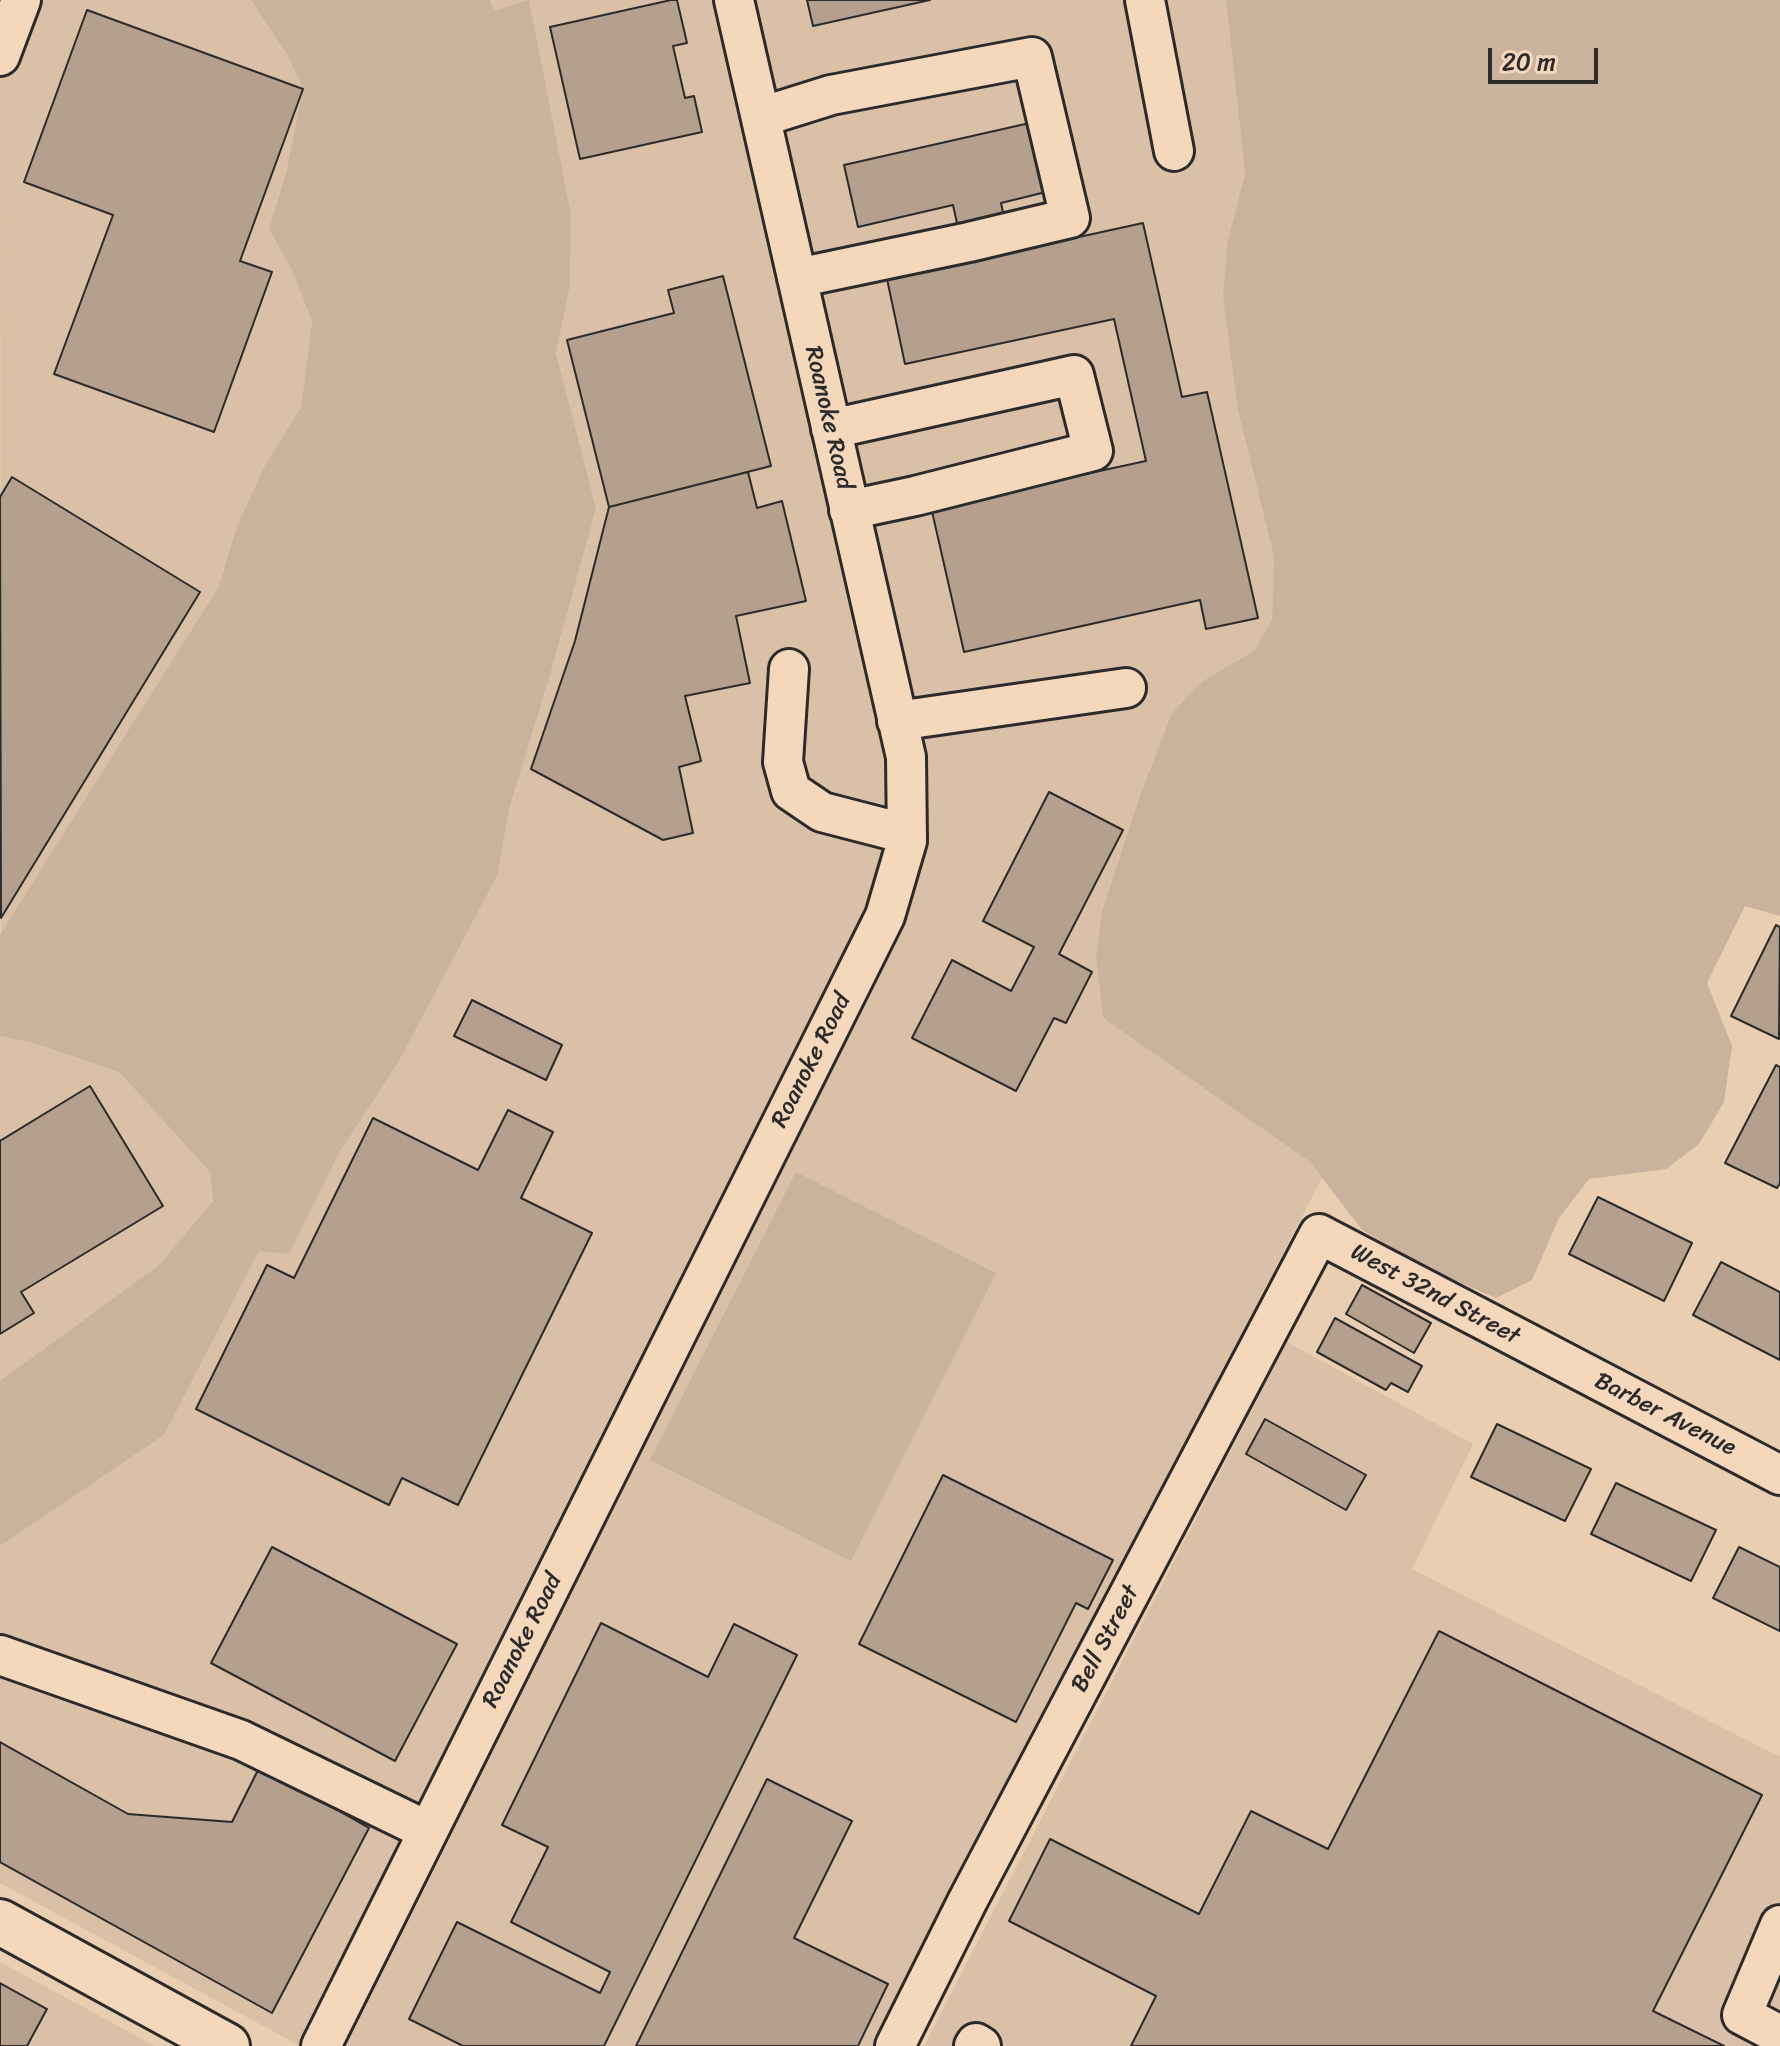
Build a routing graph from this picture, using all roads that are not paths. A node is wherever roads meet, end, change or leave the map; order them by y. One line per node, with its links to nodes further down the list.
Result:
1 (21, 0): 4 (street)
2 (734, 0): 5 (street, Roanoke Road)
3 (1145, 0): 6 (street)
4 (0, 56)
5 (761, 117): 7 (street, Roanoke Road); 7 (street)
6 (1174, 151)
7 (797, 278): 8 (street, Roanoke Road)
8 (831, 429): 9 (street, Roanoke Road); 9 (street)
9 (849, 510): 12 (street, Roanoke Road)
10 (789, 669): 13 (street)
11 (1126, 688): 12 (street)
12 (897, 721): 13 (street, Roanoke Road)
13 (907, 834): 18 (street, Roanoke Road)
14 (1319, 1234): 15 (street, West 32nd Street); 24 (street, Bell Street)
15 (1551, 1356): 16 (street, Barber Avenue)
16 (1780, 1475)
17 (0, 1655): 18 (street)
18 (428, 1831): 23 (street, Roanoke Road)
19 (0, 1922): 22 (main road)
20 (1780, 1925): 21 (street)
21 (1780, 2035)
22 (227, 2046)
23 (321, 2046)
24 (895, 2046)
25 (974, 2046): 26 (street)
26 (981, 2046)

